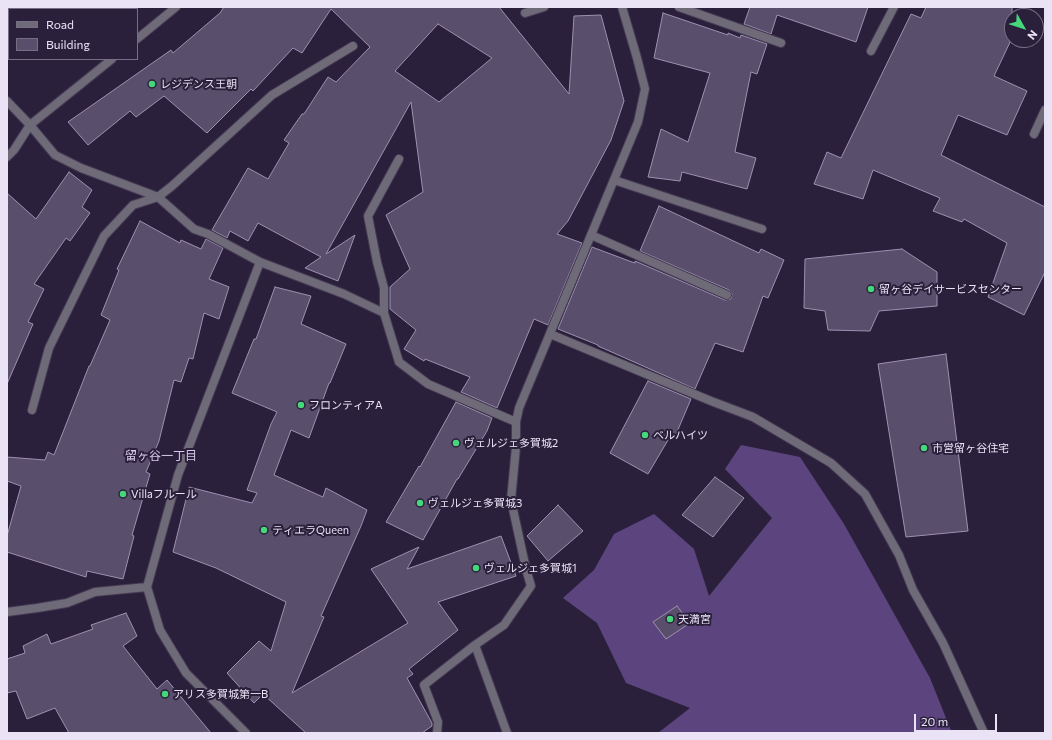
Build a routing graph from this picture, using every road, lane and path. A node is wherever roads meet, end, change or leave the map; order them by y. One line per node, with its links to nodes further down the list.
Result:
1 (176, 7): 7 (street)
2 (544, 7): 6 (street)
3 (622, 7): 18 (street)
4 (679, 7): 8 (street)
5 (894, 7): 10 (street)
6 (525, 13)
7 (138, 38)
8 (781, 43)
9 (353, 46): 19 (street)
10 (871, 51)
11 (111, 60): 14 (street)
12 (7, 101): 14 (street)
13 (1045, 110): 15 (street)
14 (30, 125): 16 (street); 19 (street)
15 (1034, 134)
16 (7, 157)
17 (399, 159): 24 (street)
18 (614, 180): 20 (street); 21 (street)
19 (158, 197): 22 (street); 26 (street)
20 (762, 229)
21 (591, 235): 23 (street); 25 (street)
22 (260, 262): 24 (street); 28 (street)
23 (727, 295)
24 (384, 313): 27 (street)
25 (550, 334): 27 (street); 34 (street)
26 (32, 410)
27 (516, 422): 30 (street)
28 (147, 587): 29 (street); 31 (street)
29 (7, 612)
30 (475, 645): 32 (street); 33 (street)
31 (246, 733)
32 (437, 733)
33 (507, 733)
34 (984, 733)

